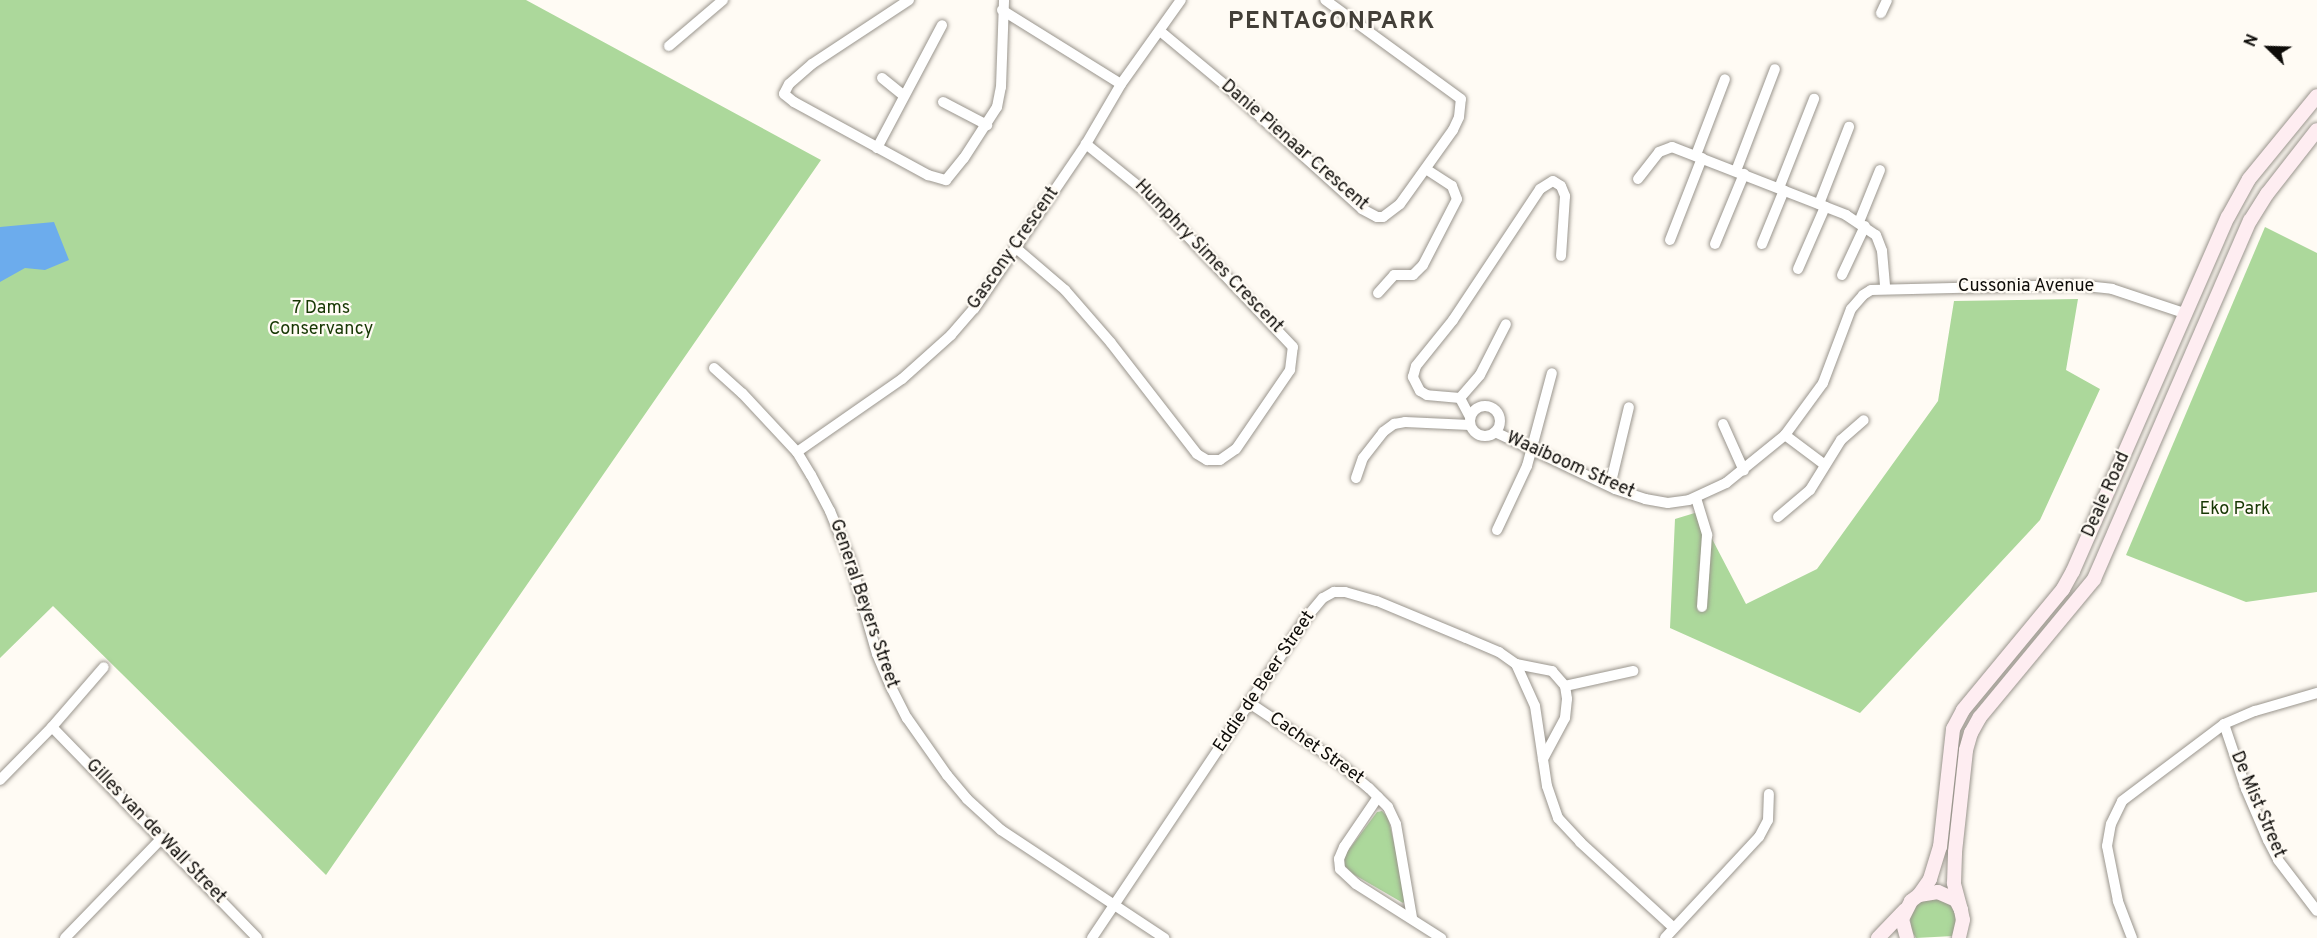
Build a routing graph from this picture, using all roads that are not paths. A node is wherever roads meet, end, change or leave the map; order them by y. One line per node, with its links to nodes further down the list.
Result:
1 (723, 0): 10 (street)
2 (909, 0): 23 (street)
3 (1181, 0): 9 (street, Gascony Crescent)
4 (1325, 0): 25 (street, Danie Pienaar Crescent)
5 (1887, 0): 7 (street)
6 (1003, 5): 14 (street); 19 (street)
7 (1881, 12)
8 (942, 25): 15 (street)
9 (1160, 31): 14 (street, Gascony Crescent); 25 (street, Danie Pienaar Crescent)
10 (669, 46)
11 (1775, 69): 27 (street)
12 (882, 78): 15 (street)
13 (1725, 79): 24 (street)
14 (1122, 84): 22 (street, Gascony Crescent)
15 (903, 95): 23 (street)
16 (1814, 99): 29 (street)
17 (2316, 101): 43 (street, Deale Road)
18 (943, 102): 19 (street)
19 (987, 125): 23 (street)
20 (1849, 127): 30 (street)
21 (2317, 130): 41 (street, Deale Road)
22 (1086, 144): 35 (street, Gascony Crescent); 35 (street, Humphry Simes Crescent)
23 (877, 147)
24 (1699, 156): 27 (street); 28 (street); 32 (street)
25 (1426, 170): 40 (street)
26 (1880, 170): 31 (street)
27 (1740, 173): 29 (street); 33 (street)
28 (1638, 179)
29 (1781, 189): 30 (street); 34 (street)
30 (1822, 206): 31 (street); 37 (street)
31 (1862, 224): 38 (street); 39 (street)
32 (1670, 240)
33 (1715, 244)
34 (1762, 244)
35 (1016, 248): 56 (street, Gascony Crescent)
36 (1561, 256): 48 (street)
37 (1798, 269)
38 (1842, 275)
39 (1885, 289): 42 (street, Cussonia Avenue); 43 (street, Cussonia Avenue)
40 (1378, 292)
41 (2219, 294): 43 (street); 45 (street, Deale Road)
42 (1863, 295): 54 (street, Waaiboom Street)
43 (2187, 314): 45 (street); 60 (street, Deale Road)
44 (1506, 324): 48 (street)
45 (2201, 338): 62 (street, Deale Road)
46 (714, 368): 56 (street, General Beyers Street)
47 (1552, 373): 55 (street)
48 (1460, 398): 51 (street)
49 (1629, 407): 61 (street)
50 (1864, 420): 57 (street)
51 (1470, 421): 53 (street, Waaiboom Street); 53 (street, Waaiboom Street); 59 (street)
52 (1723, 424): 58 (street)
53 (1495, 432): 55 (street, Waaiboom Street)
54 (1785, 435): 57 (street); 58 (street, Waaiboom Street)
55 (1531, 450): 61 (street, Waaiboom Street); 65 (street)
56 (797, 452): 81 (street, General Beyers Street)
57 (1825, 465): 64 (street)
58 (1744, 471): 63 (street, Waaiboom Street)
59 (1356, 478)
60 (2115, 478): 62 (street); 80 (street, Deale Road)
61 (1610, 486): 63 (street, Waaiboom Street)
62 (2136, 487): 84 (street, Deale Road)
63 (1696, 498): 66 (street)
64 (1778, 517)
65 (1497, 530)
66 (1702, 607)
67 (1516, 664): 70 (street); 72 (street, Eddie de Beer Street); 75 (street)
68 (104, 668): 74 (street)
69 (1633, 670): 70 (street)
70 (1565, 686): 75 (street)
71 (2317, 693): 73 (street)
72 (1251, 704): 78 (street, Cachet Street); 81 (street, Eddie de Beer Street)
73 (2224, 724): 83 (street, De Mist Street); 97 (street)
74 (52, 726): 76 (street); 79 (street, Gilles van de Wall Street)
75 (1543, 759): 86 (street)
76 (0, 780)
77 (1768, 794): 86 (street)
78 (1378, 797): 85 (street, Cachet Street); 85 (street, Cachet Street)
79 (162, 838): 87 (street); 88 (street, Gilles van de Wall Street)
80 (1919, 895): 82 (street, Deale Road); 84 (street)
81 (1116, 905): 89 (street, Eddie de Beer Street); 90 (street, General Beyers Street)
82 (1905, 910): 93 (street); 94 (street)
83 (2317, 911)
84 (1962, 915): 95 (street); 96 (street, Deale Road)
85 (1412, 918): 91 (street, Cachet Street)
86 (1674, 928): 92 (street)
87 (65, 938)
88 (257, 938)
89 (1092, 938)
90 (1164, 938)
91 (1441, 938)
92 (1665, 938)
93 (1878, 938)
94 (1907, 938)
95 (1959, 938)
96 (1971, 938)
97 (2132, 938)

